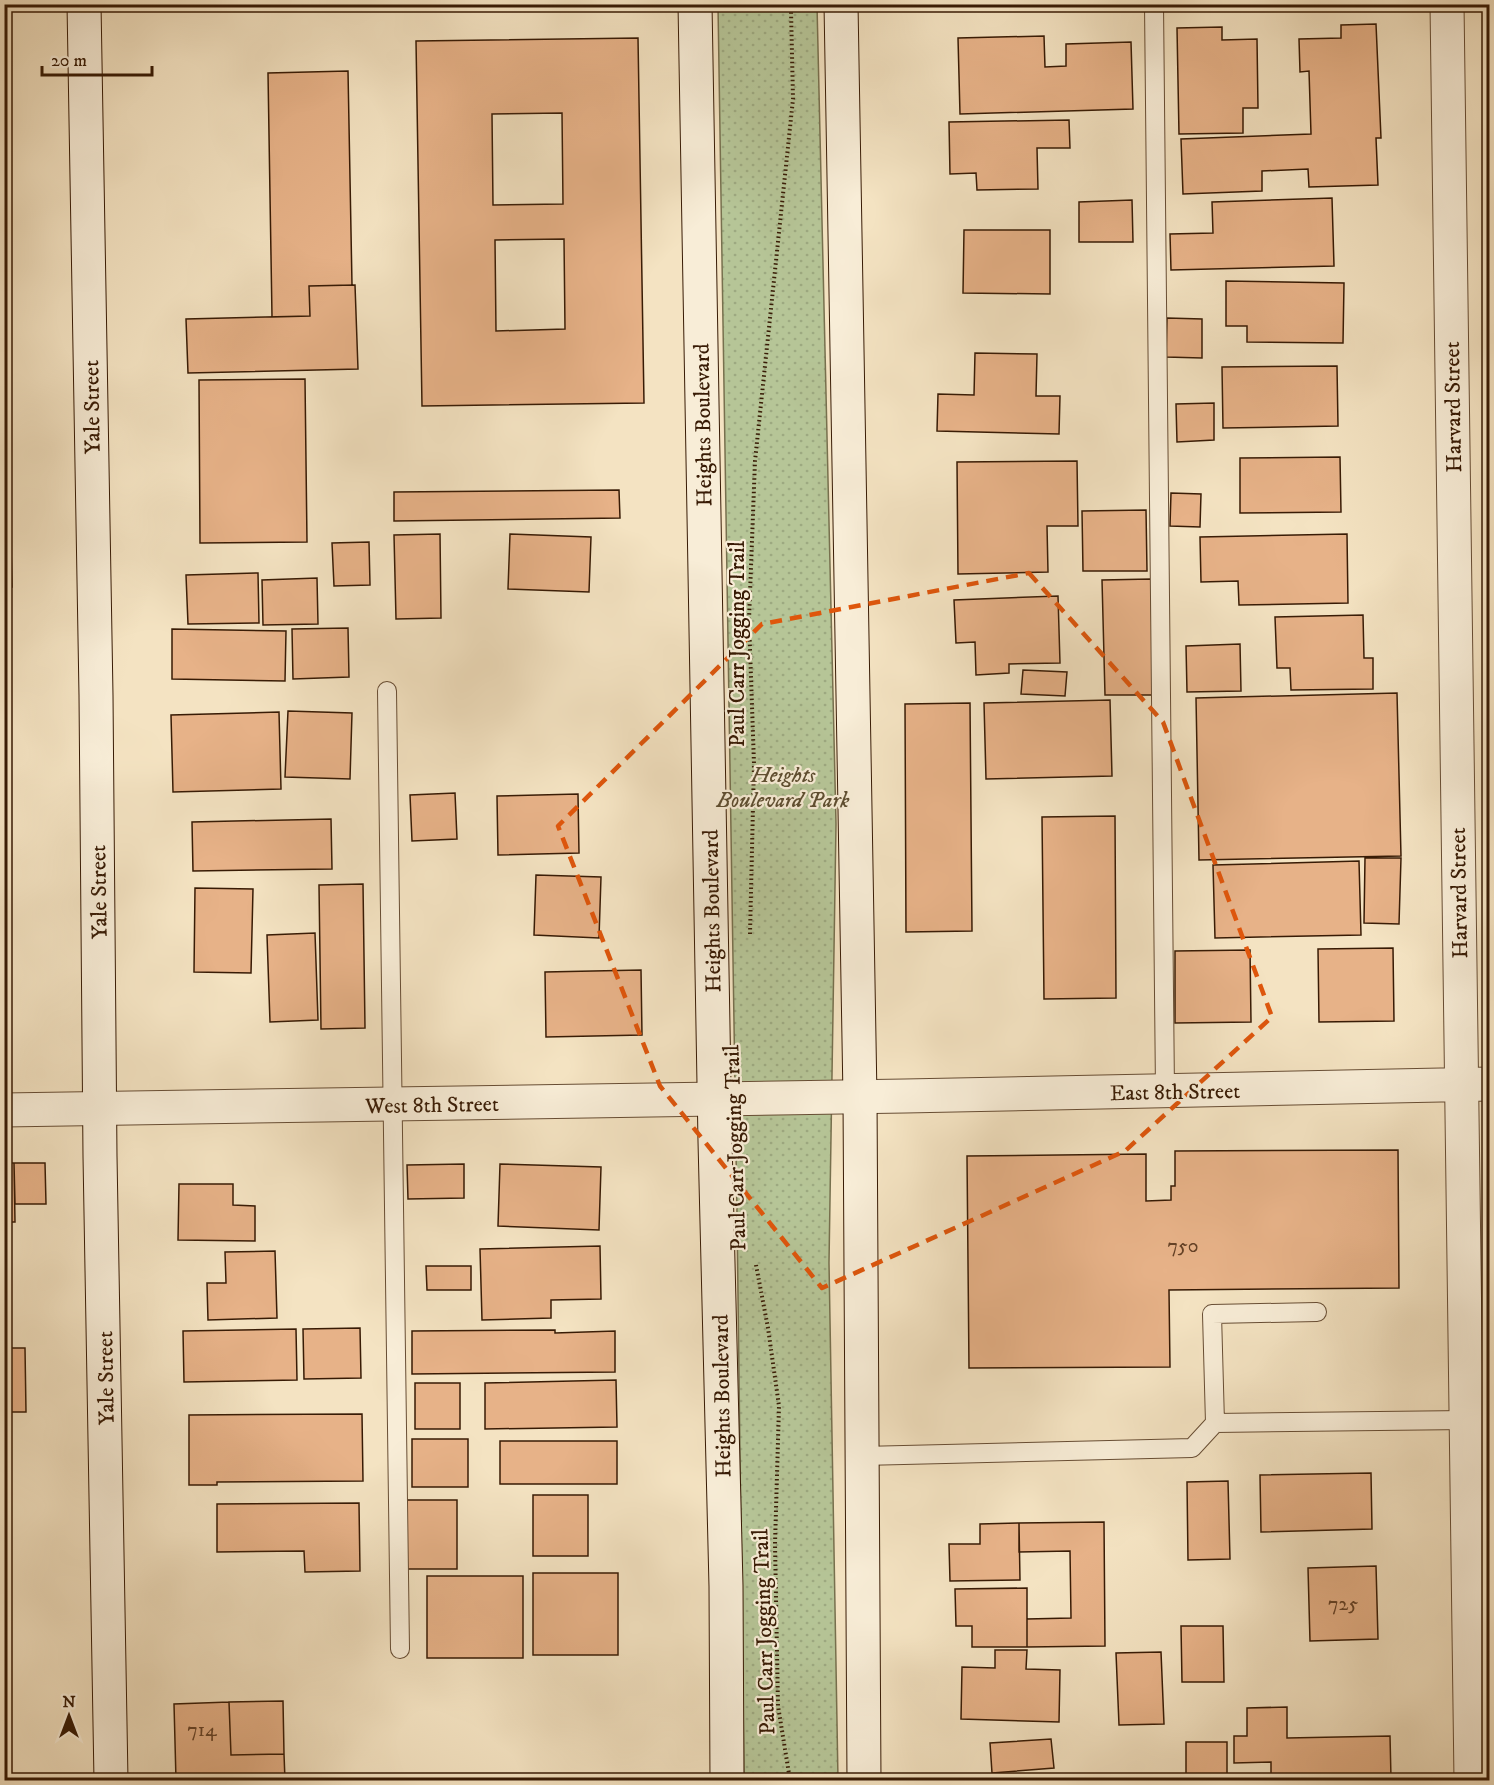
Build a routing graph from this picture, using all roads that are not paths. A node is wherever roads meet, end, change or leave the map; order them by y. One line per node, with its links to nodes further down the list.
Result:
1 (84, 4): 12 (main road, Yale Street)
2 (695, 4): 10 (main road, Heights Boulevard)
3 (841, 4): 9 (main road)
4 (1154, 4): 8 (lane)
5 (1447, 4): 7 (main road, Harvard Street)
6 (387, 691): 11 (lane)
7 (1475, 1084): 8 (main road, East 8th Street); 15 (main road, Harvard Street)
8 (1165, 1091): 9 (main road, East 8th Street)
9 (860, 1097): 10 (main road, West 8th Street); 17 (main road)
10 (714, 1099): 11 (main road, West 8th Street); 20 (main road, Heights Boulevard)
11 (392, 1104): 12 (main road, West 8th Street); 18 (lane)
12 (100, 1108): 13 (main road, West 8th Street); 19 (main road, Yale Street)
13 (4, 1110)
14 (1317, 1312): 16 (lane)
15 (1466, 1420): 16 (lane); 22 (main road, Harvard Street)
16 (1215, 1423): 17 (lane)
17 (862, 1456): 21 (main road)
18 (400, 1649)
19 (111, 1780)
20 (727, 1780)
21 (864, 1780)
22 (1471, 1780)

